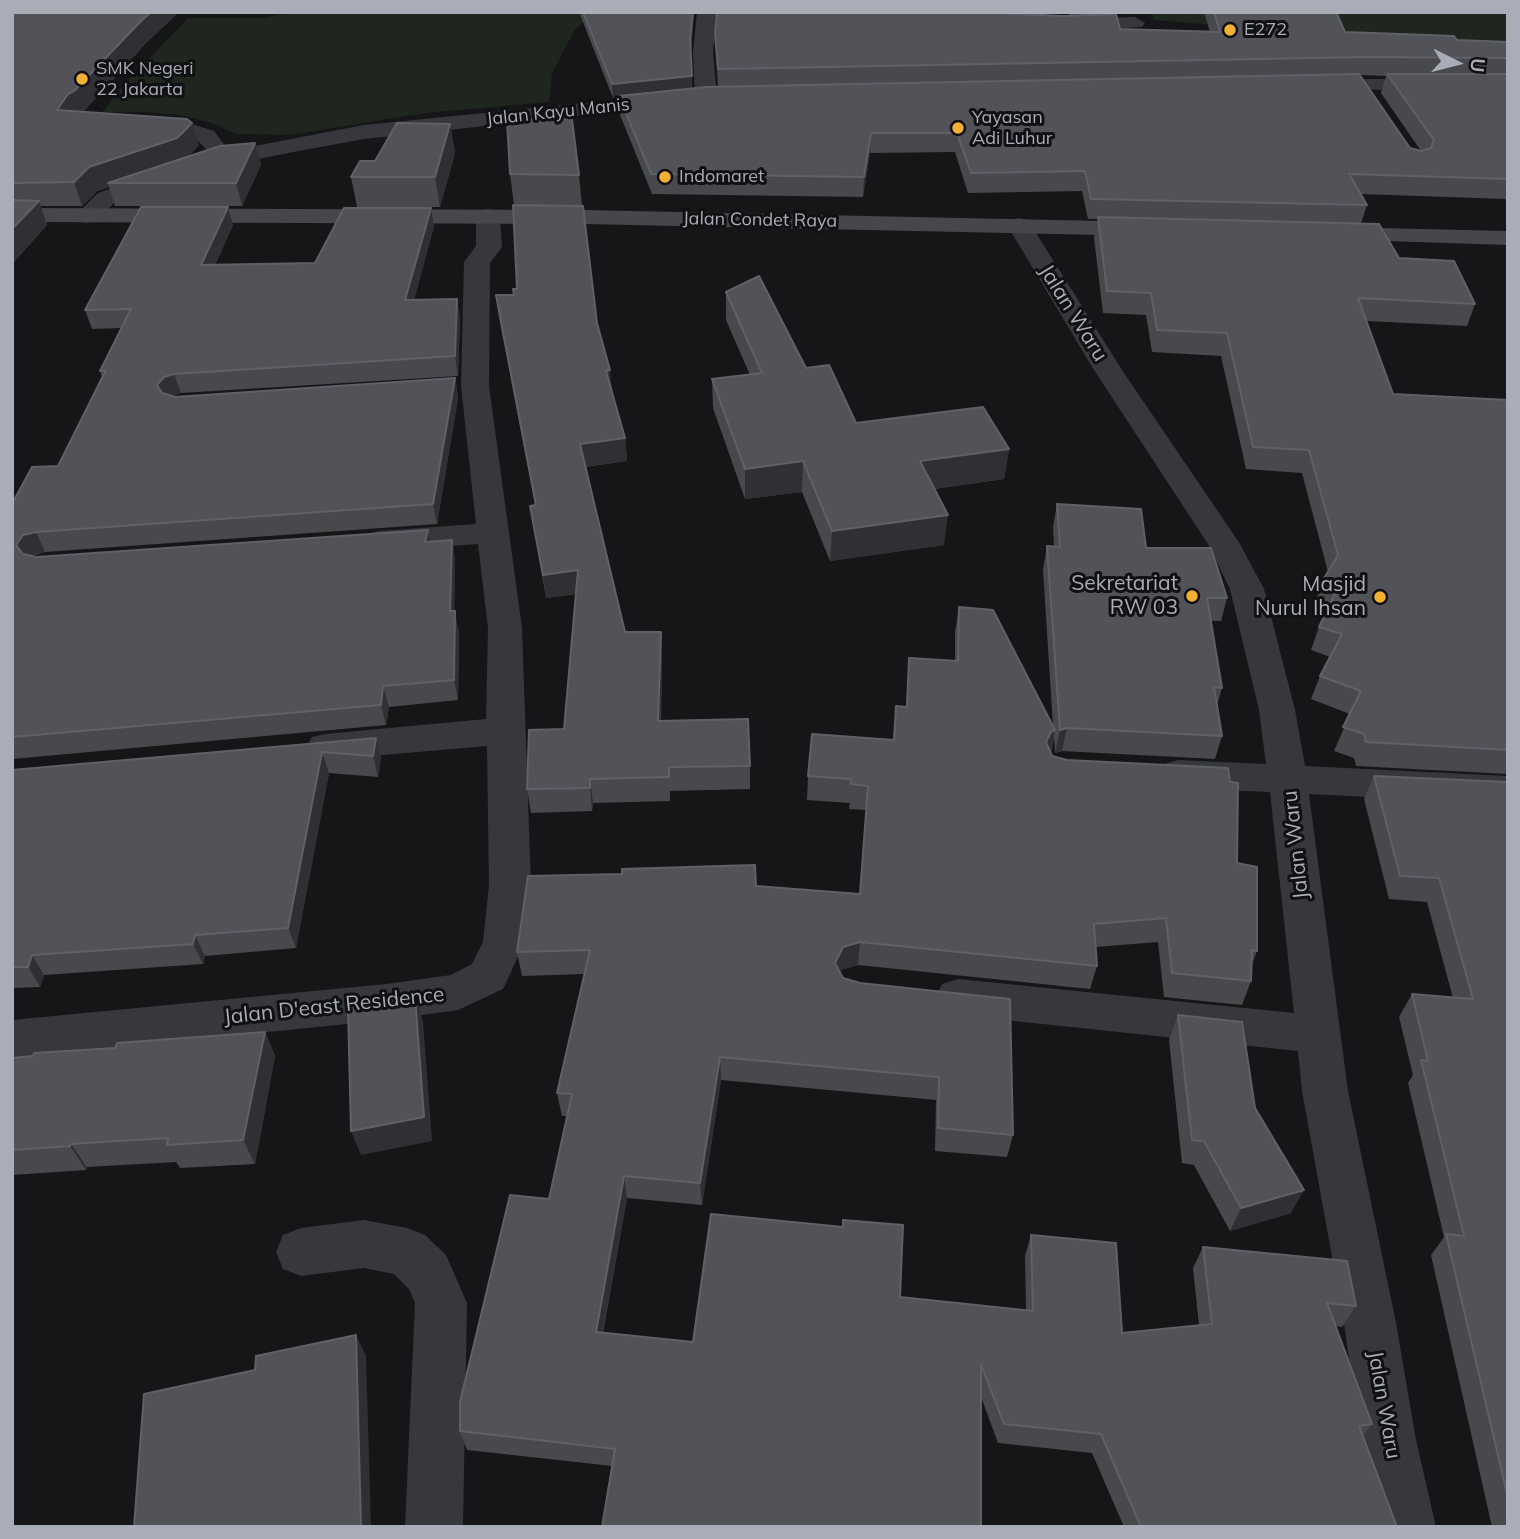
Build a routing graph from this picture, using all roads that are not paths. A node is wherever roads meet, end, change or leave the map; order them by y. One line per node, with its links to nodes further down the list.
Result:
1 (707, 12): 2 (street); 10 (street)
2 (789, 16)
3 (1133, 18): 4 (street); 5 (street)
4 (1056, 21)
5 (1147, 40)
6 (1361, 84): 7 (street); 8 (street); 11 (street)
7 (1508, 85)
8 (1295, 86)
9 (733, 96): 10 (street, Jalan Kayu Manis)
10 (706, 97): 13 (street, Jalan Kayu Manis)
11 (1377, 107)
12 (116, 124): 13 (street)
13 (220, 160): 15 (street, Jalan Kayu Manis)
14 (12, 215): 15 (street, Jalan Condet Raya)
15 (87, 216): 16 (street, Jalan Condet Raya)
16 (476, 216): 17 (street, Jalan Condet Raya); 21 (street, Jalan D'east Residence)
17 (1019, 225): 18 (street, Jalan Condet Raya); 26 (street, Jalan Waru)
18 (1170, 229)
19 (1306, 233): 20 (street)
20 (1508, 238)
21 (495, 533): 22 (street); 23 (street, Jalan D'east Residence)
22 (343, 544)
23 (505, 731): 24 (street); 30 (street, Jalan D'east Residence)
24 (286, 751)
25 (1142, 772): 26 (street)
26 (1289, 780): 27 (street); 29 (street, Jalan Waru)
27 (1508, 790)
28 (914, 992): 29 (street)
29 (1317, 1034): 33 (street, Jalan Waru)
30 (12, 1039)
31 (301, 1252): 32 (street)
32 (434, 1527)
33 (1407, 1527)

